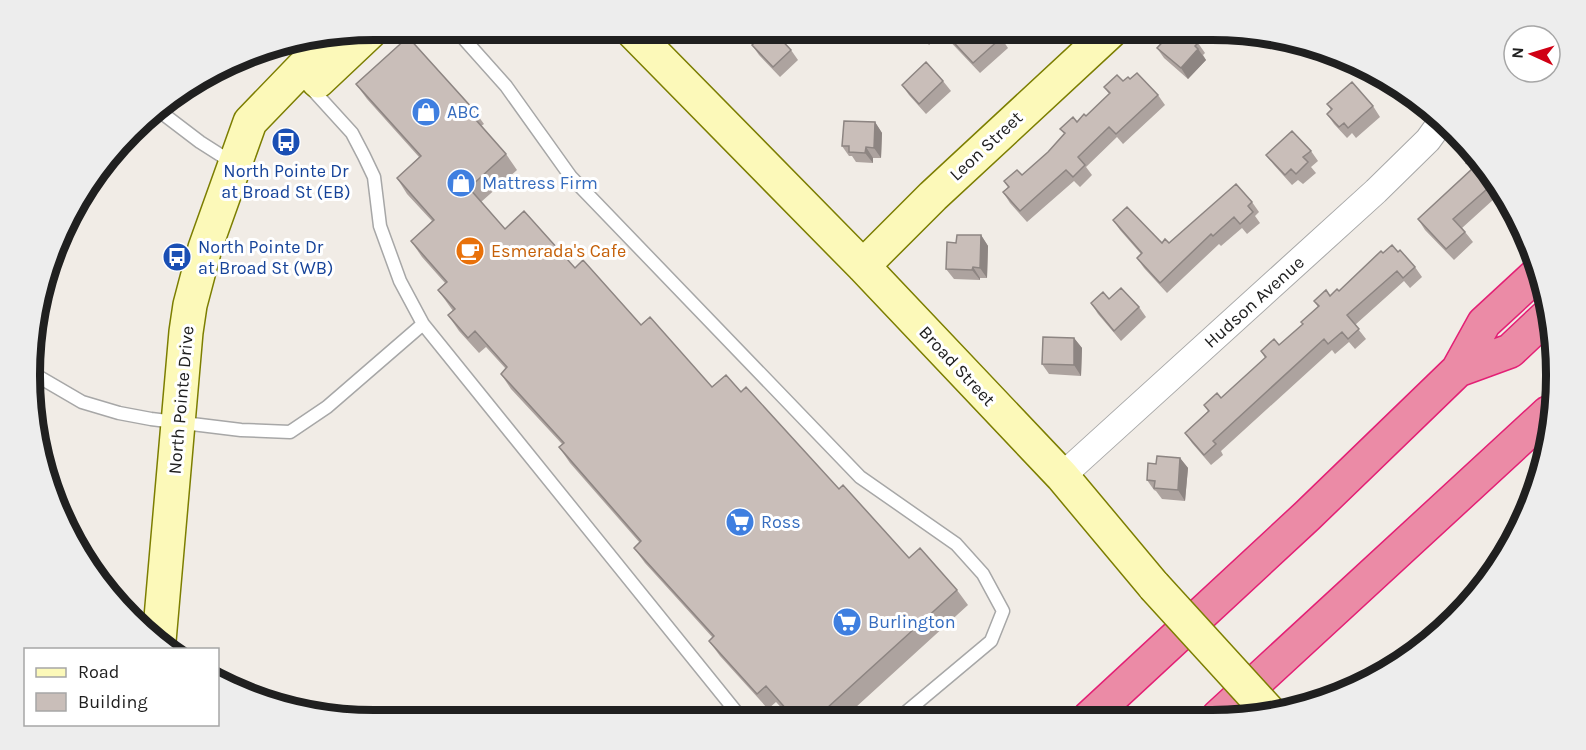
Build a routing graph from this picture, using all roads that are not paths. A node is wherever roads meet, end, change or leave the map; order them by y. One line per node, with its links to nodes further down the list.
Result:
1 (465, 40): 23 (lane)
2 (641, 40): 10 (main road, Broad Street)
3 (1101, 40): 10 (main road, Leon Street)
4 (361, 41): 6 (main road, North Pointe Drive)
5 (325, 44): 9 (main road, North Pointe Drive)
6 (311, 88): 9 (main road, North Pointe Drive); 13 (lane)
7 (165, 115): 9 (lane)
8 (1437, 128): 18 (street, Hudson Avenue)
9 (236, 165): 17 (main road, North Pointe Drive)
10 (863, 266): 18 (main road, Broad Street)
11 (1531, 279): 14 (highway)
12 (1541, 322): 14 (highway)
13 (423, 324): 17 (lane); 22 (lane)
14 (1458, 370): 24 (highway)
15 (40, 378): 17 (lane)
16 (1543, 417): 21 (highway)
17 (178, 422): 19 (main road, North Pointe Drive)
18 (1062, 476): 20 (main road, Broad Street, bridge)
19 (160, 631)
20 (1263, 705)
21 (1226, 709)
22 (735, 710)
23 (908, 710)
24 (1098, 710)

